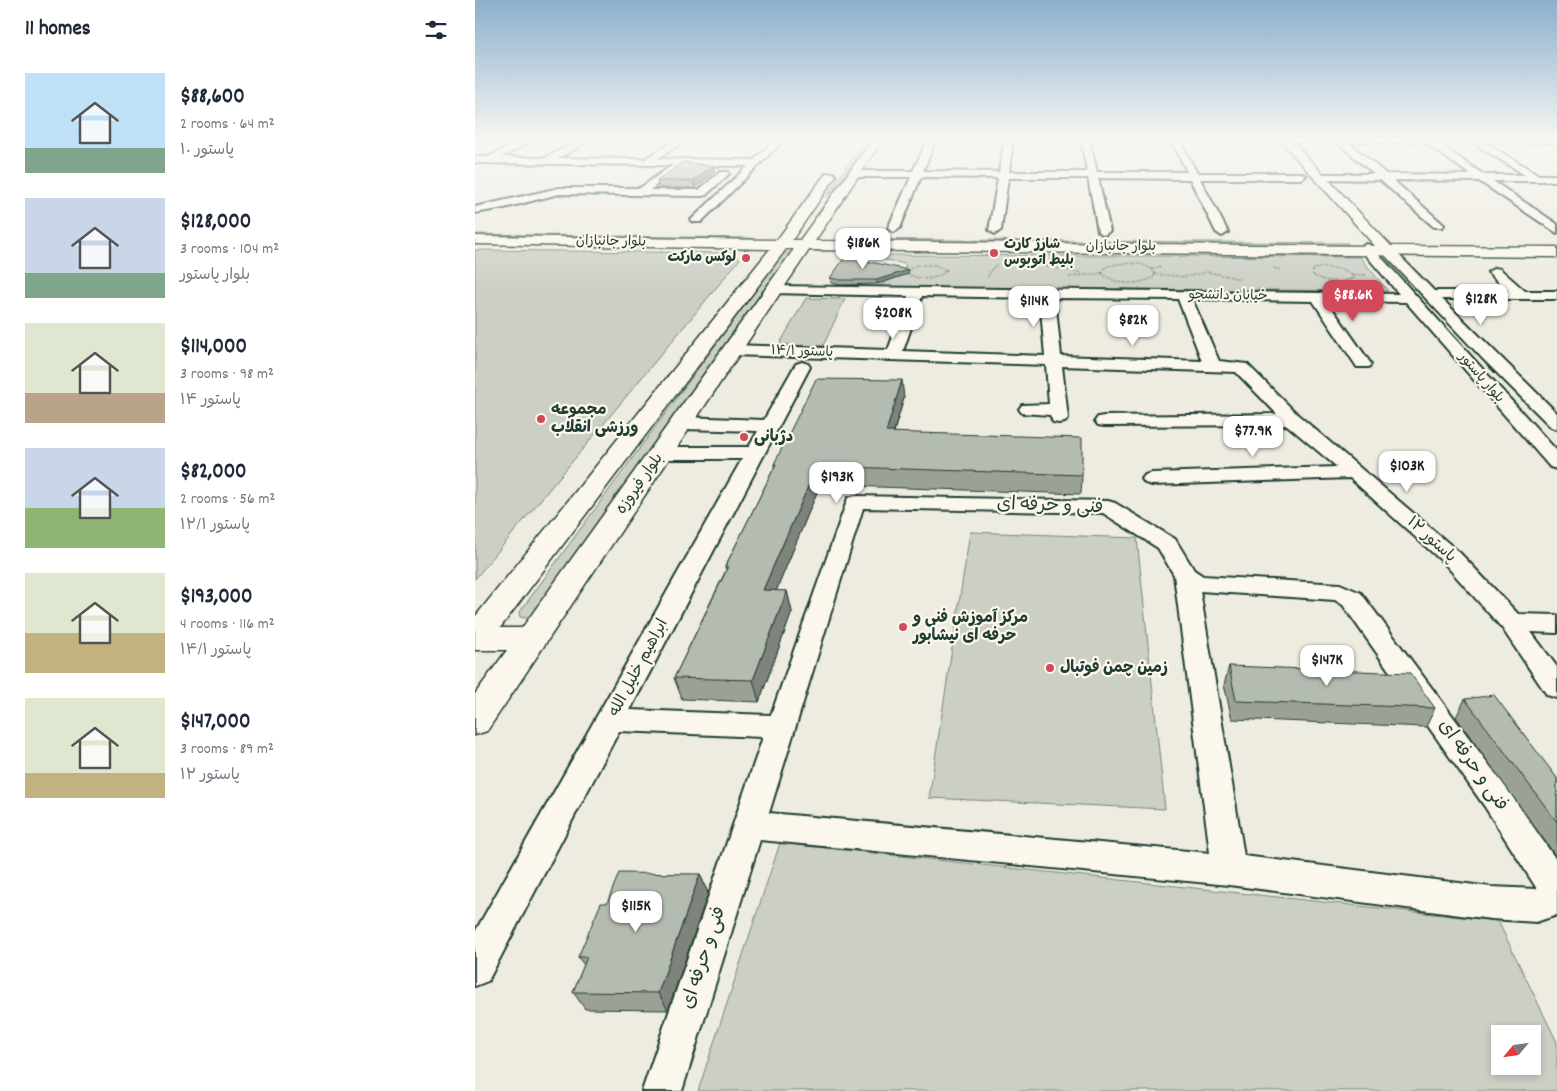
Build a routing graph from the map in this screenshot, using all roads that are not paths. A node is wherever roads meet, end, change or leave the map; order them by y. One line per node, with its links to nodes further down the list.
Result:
1 (642, 190): 2 (street); 16 (street)
2 (706, 190)
3 (728, 190): 18 (street)
4 (820, 190): 14 (main road)
5 (843, 190): 15 (main road)
6 (910, 190): 20 (street)
7 (1001, 190): 22 (street)
8 (1096, 190): 24 (street)
9 (1200, 190): 25 (street)
10 (1314, 190): 17 (main road)
11 (1331, 190): 29 (main road)
12 (1398, 190): 19 (street)
13 (1499, 190): 21 (street)
14 (807, 208): 15 (main road); 27 (main road)
15 (830, 208): 27 (main road)
16 (475, 210)
17 (1333, 211)
18 (697, 220)
19 (1438, 225)
20 (894, 228)
21 (1557, 229)
22 (995, 230)
23 (475, 231): 27 (main road, بلوار جانبازان)
24 (1104, 231)
25 (1223, 232)
26 (475, 240): 27 (main road, بلوار جانبازان)
27 (797, 240): 29 (main road, بلوار جانبازان); 34 (main road, بلوار فیروزه); 66 (main road, بلوار فیروزه)
28 (1557, 242): 30 (main road, بلوار جانبازان)
29 (1372, 244): 30 (main road, بلوار جانبازان); 37 (street, بلوار پاستور); 42 (street, بلوار پاستور)
30 (1480, 245): 31 (main road, بلوار جانبازان)
31 (1557, 252)
32 (1495, 272): 39 (street)
33 (916, 284): 34 (street, خیابان دانشجو); 35 (street, خیابان دانشجو); 45 (street)
34 (775, 290): 44 (main road, بلوار فیروزه)
35 (1047, 293): 36 (street, خیابان دانشجو); 48 (street)
36 (1183, 295): 41 (street, خیابان دانشجو); 50 (street)
37 (1431, 295): 38 (street); 47 (street, بلوار پاستور)
38 (1497, 295): 39 (street); 43 (street)
39 (1521, 295): 40 (street)
40 (1557, 295)
41 (1317, 297): 42 (street, خیابان دانشجو); 49 (street)
42 (1410, 298): 46 (street, بلوار پاستور)
43 (1514, 312)
44 (733, 350): 45 (street, پاستور ۱۴/۱); 56 (main road, بلوار فیروزه)
45 (894, 355): 48 (street, پاستور ۱۴/۱)
46 (1461, 355): 47 (street); 60 (street, بلوار پاستور)
47 (1488, 355): 55 (street, بلوار پاستور)
48 (1052, 360): 50 (street, پاستور ۱۴/۱); 52 (street)
49 (1363, 364)
50 (1212, 365): 53 (street, ۱۲ پاستور)
51 (801, 380): 57 (street, ابراهیم خلیل الله)
52 (1028, 409)
53 (1292, 419): 54 (street); 61 (street, ۱۲ پاستور)
54 (1104, 421)
55 (1557, 423)
56 (682, 424): 57 (street); 58 (main road, بلوار فیروزه)
57 (770, 426): 59 (street, ابراهیم خلیل الله)
58 (662, 453): 59 (street); 67 (main road, بلوار فیروزه)
59 (755, 453): 69 (street, ابراهیم خلیل الله)
60 (1557, 463)
61 (1355, 472): 62 (street); 64 (street, ۱۲ پاستور)
62 (1152, 479)
63 (1185, 575): 71 (street, فنی و حرفه ای); 73 (street); 73 (street, فنی و حرفه ای)
64 (1511, 622): 65 (street); 68 (street, ۱۲ پاستور)
65 (1557, 624)
66 (475, 639): 67 (main road)
67 (532, 639): 70 (main road, بلوار فیروزه)
68 (1557, 688)
69 (611, 720): 71 (street); 74 (street, ابراهیم خلیل الله)
70 (475, 722)
71 (781, 727): 72 (street, فنی و حرفه ای)
72 (749, 825): 73 (street, فنی و حرفه ای); 75 (street, فنی و حرفه ای)
73 (1229, 870)
74 (475, 968)
75 (661, 1091)

